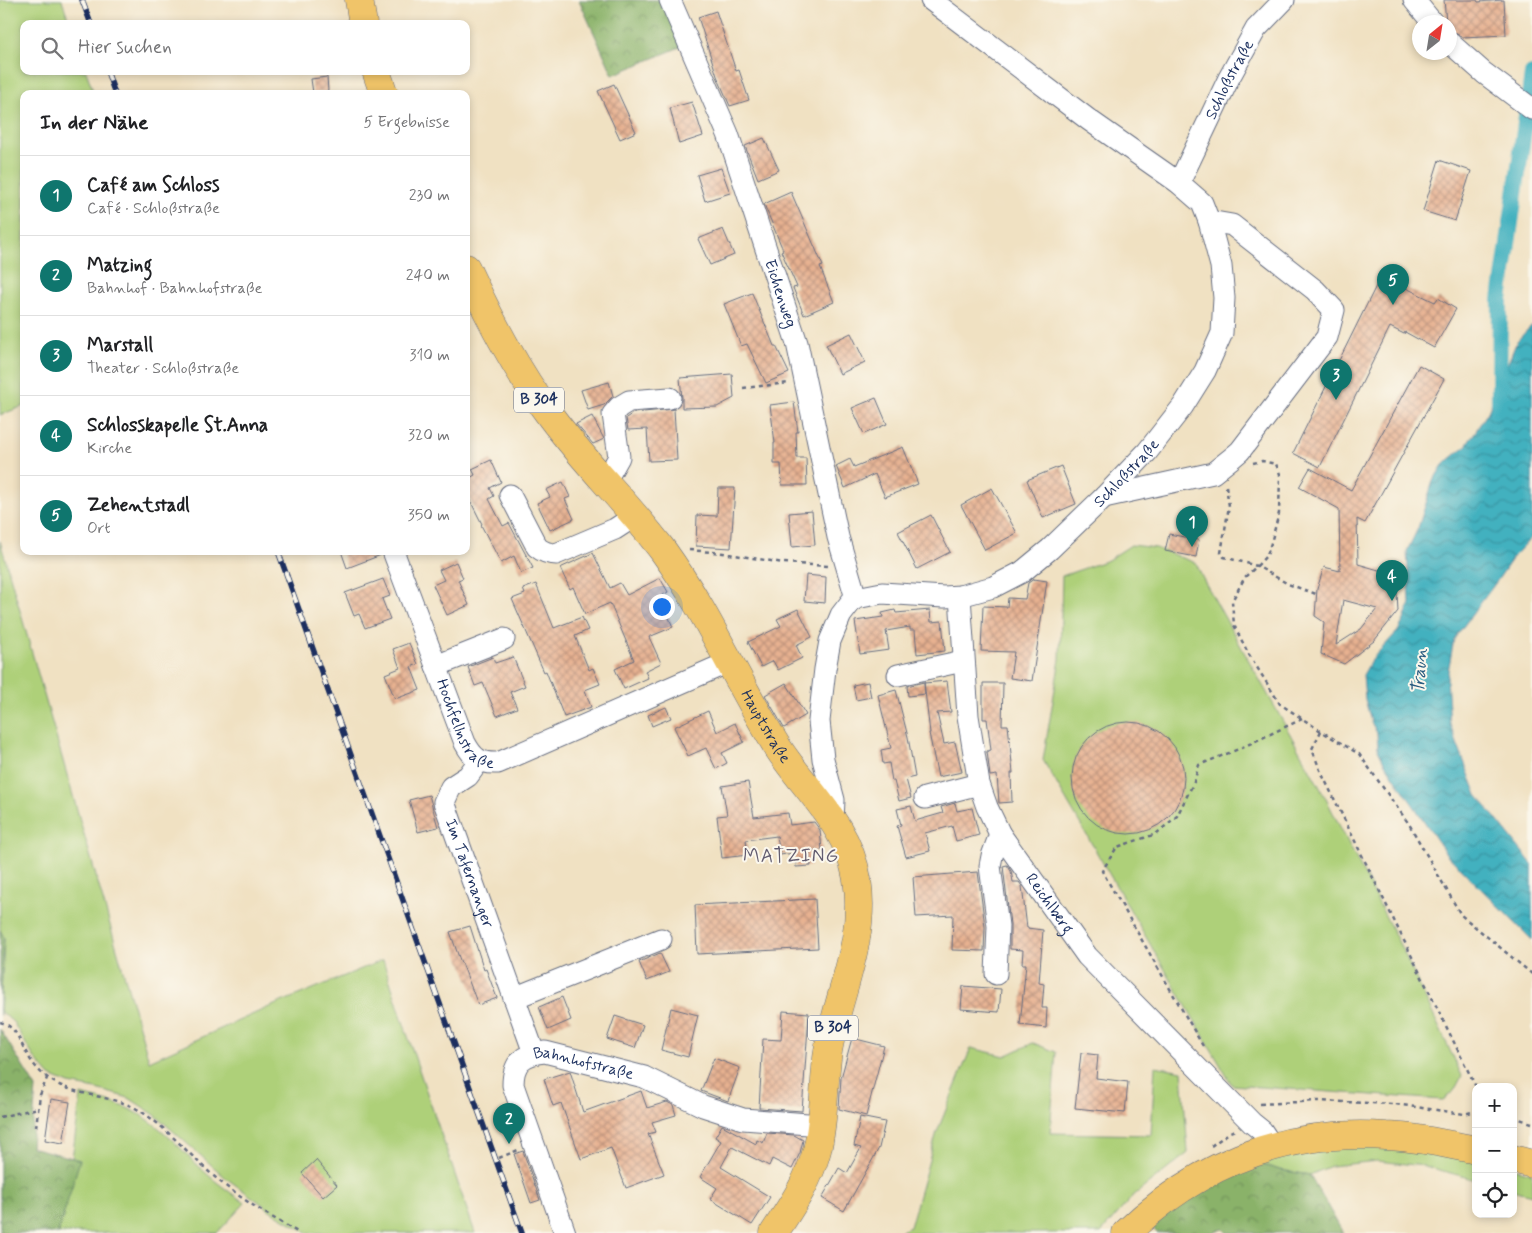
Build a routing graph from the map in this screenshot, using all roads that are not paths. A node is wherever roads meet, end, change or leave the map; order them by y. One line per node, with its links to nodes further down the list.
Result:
1 (359, 0): 7 (main road)
2 (670, 0): 22 (street, Eichenweg)
3 (931, 0): 12 (street)
4 (1284, 0): 12 (street, Schloßstraße)
5 (1414, 0): 6 (street)
6 (1426, 15)
7 (362, 20)
8 (1457, 49): 11 (street)
9 (377, 75): 10 (main road)
10 (383, 90)
11 (1526, 105)
12 (1178, 183): 13 (street, Schloßstraße)
13 (1209, 221): 18 (street, Schloßstraße); 18 (street)
14 (470, 276): 16 (main road, Hauptstraße / B 304)
15 (670, 398): 16 (street)
16 (603, 479): 19 (main road, Hauptstraße / B 304)
17 (510, 495): 19 (street)
18 (1104, 497): 21 (street, Schloßstraße)
19 (635, 516): 25 (main road, Hauptstraße / B 304)
20 (394, 555): 26 (street, Hochfellnstraße)
21 (960, 596): 22 (street, Schloßstraße); 24 (street, Reichlberg)
22 (856, 598): 31 (street)
23 (504, 639): 26 (street)
24 (964, 660): 27 (street); 29 (street, Reichlberg)
25 (729, 662): 28 (street, Hochfellnstraße); 31 (main road, Hauptstraße / B 304)
26 (436, 666): 28 (street, Hochfellnstraße)
27 (898, 675)
28 (479, 760): 35 (street, Im Tafernanger)
29 (979, 784): 30 (street); 32 (street, Reichlberg)
30 (925, 798)
31 (833, 820): 37 (main road, Hauptstraße / B 304)
32 (1000, 834): 34 (street); 38 (street, Reichlberg)
33 (661, 939): 35 (street)
34 (996, 974)
35 (514, 998): 36 (street, Im Tafernanger)
36 (534, 1053): 37 (street, Bahnhofstraße); 42 (street, Bahnhofstraße)
37 (821, 1125): 43 (main road, Hauptstraße / B 304)
38 (1272, 1146): 39 (main road); 44 (main road)
39 (1472, 1149)
40 (1517, 1160): 41 (main road)
41 (1532, 1164)
42 (565, 1233)
43 (774, 1233)
44 (1126, 1233)

